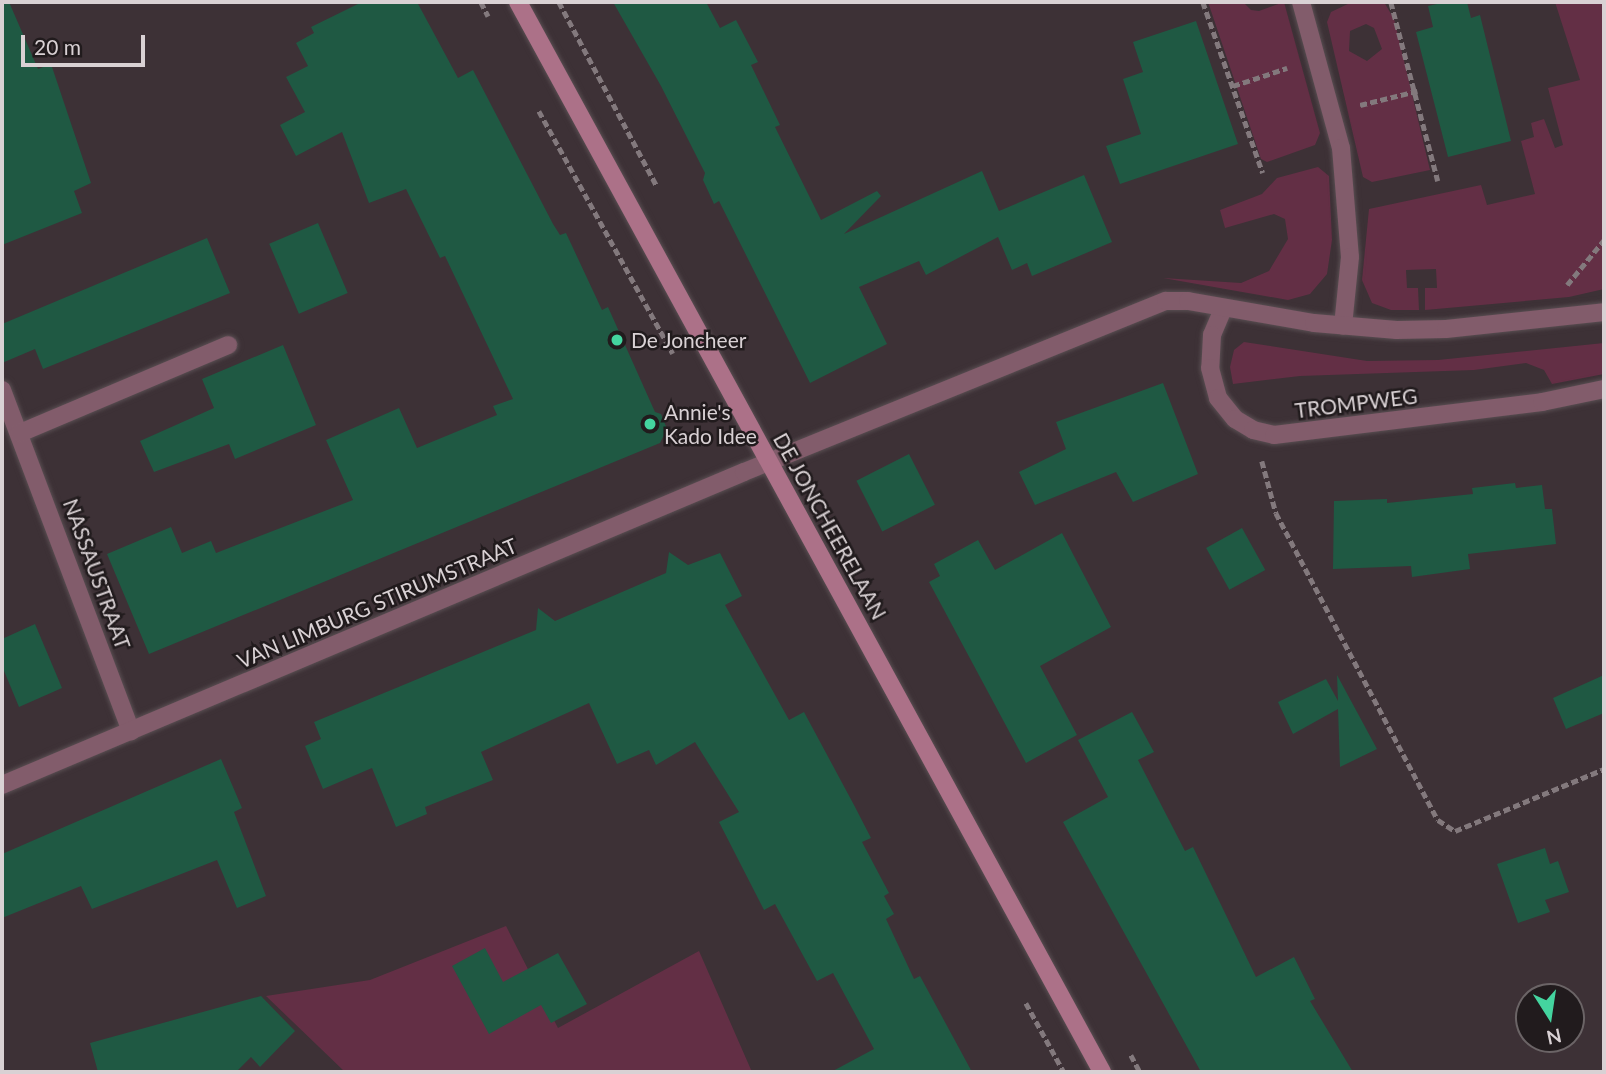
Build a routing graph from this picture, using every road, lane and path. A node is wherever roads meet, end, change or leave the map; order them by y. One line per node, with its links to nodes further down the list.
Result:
1 (518, 2): 21 (main road, DE JONCHEERELAAN)
2 (1203, 2): 6 (path)
3 (1301, 2): 5 (street)
4 (1391, 2): 7 (path)
5 (1318, 59): 6 (path); 8 (street)
6 (1233, 86): 9 (path)
7 (1416, 91): 8 (path); 10 (path)
8 (1332, 112): 15 (street)
9 (1263, 173)
10 (1438, 181)
11 (1604, 240): 14 (path)
12 (1223, 309): 15 (street); 19 (street); 21 (street)
13 (1604, 313): 14 (street)
14 (1537, 321): 15 (street)
15 (1343, 326)
16 (228, 345): 20 (street)
17 (1604, 389): 19 (street, TROMPWEG)
18 (2, 390): 20 (street, NASSAUSTRAAT)
19 (1253, 430): 23 (path)
20 (20, 433): 22 (street, NASSAUSTRAAT)
21 (769, 462): 22 (street, VAN LIMBURG STIRUMSTRAAT); 25 (main road, DE JONCHEERELAAN)
22 (131, 731): 24 (street, VAN LIMBURG STIRUMSTRAAT)
23 (1604, 769)
24 (2, 785)
25 (1102, 1072)

